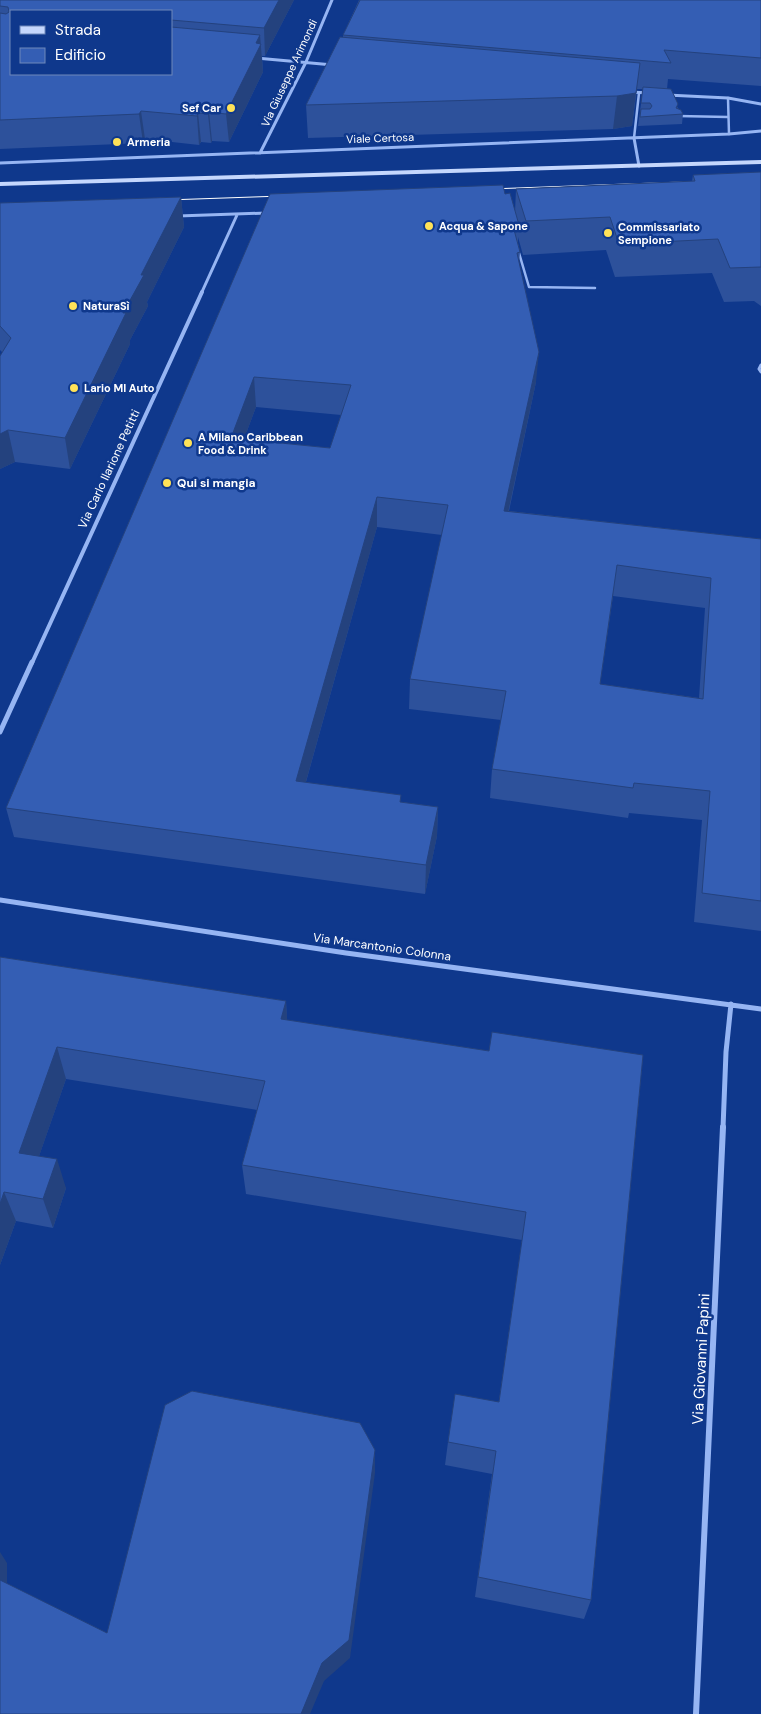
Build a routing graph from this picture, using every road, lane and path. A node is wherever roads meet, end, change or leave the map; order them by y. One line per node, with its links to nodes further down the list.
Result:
1 (332, 0): 3 (street, Via Giuseppe Arimondi)
2 (249, 58): 3 (street)
3 (306, 62): 4 (street); 18 (street, Via Giuseppe Arimondi)
4 (343, 66)
5 (630, 92): 6 (street)
6 (639, 93): 7 (street); 11 (lane)
7 (649, 94)
8 (659, 94): 9 (street)
9 (728, 98): 10 (street); 14 (lane)
10 (761, 104)
11 (637, 115): 12 (lane); 17 (lane)
12 (643, 115)
13 (678, 116): 14 (lane)
14 (728, 117): 16 (lane)
15 (761, 131): 16 (street, Viale Certosa)
16 (729, 134): 17 (street, Viale Certosa)
17 (634, 138): 18 (street, Viale Certosa); 21 (street)
18 (260, 153): 20 (street, Viale Certosa)
19 (761, 162): 21 (main road)
20 (0, 163)
21 (639, 166): 22 (main road)
22 (0, 184)
23 (276, 213): 24 (street)
24 (237, 215): 25 (street); 30 (street, Via Carlo Ilarione Petitti)
25 (172, 216)
26 (518, 250): 27 (lane)
27 (595, 288)
28 (761, 365): 29 (lane)
29 (761, 372)
30 (0, 732)
31 (0, 900): 32 (street, Via Marcantonio Colonna)
32 (731, 1004): 33 (street, Via Marcantonio Colonna); 34 (street, Via Giovanni Papini)
33 (761, 1009)
34 (696, 1714)

